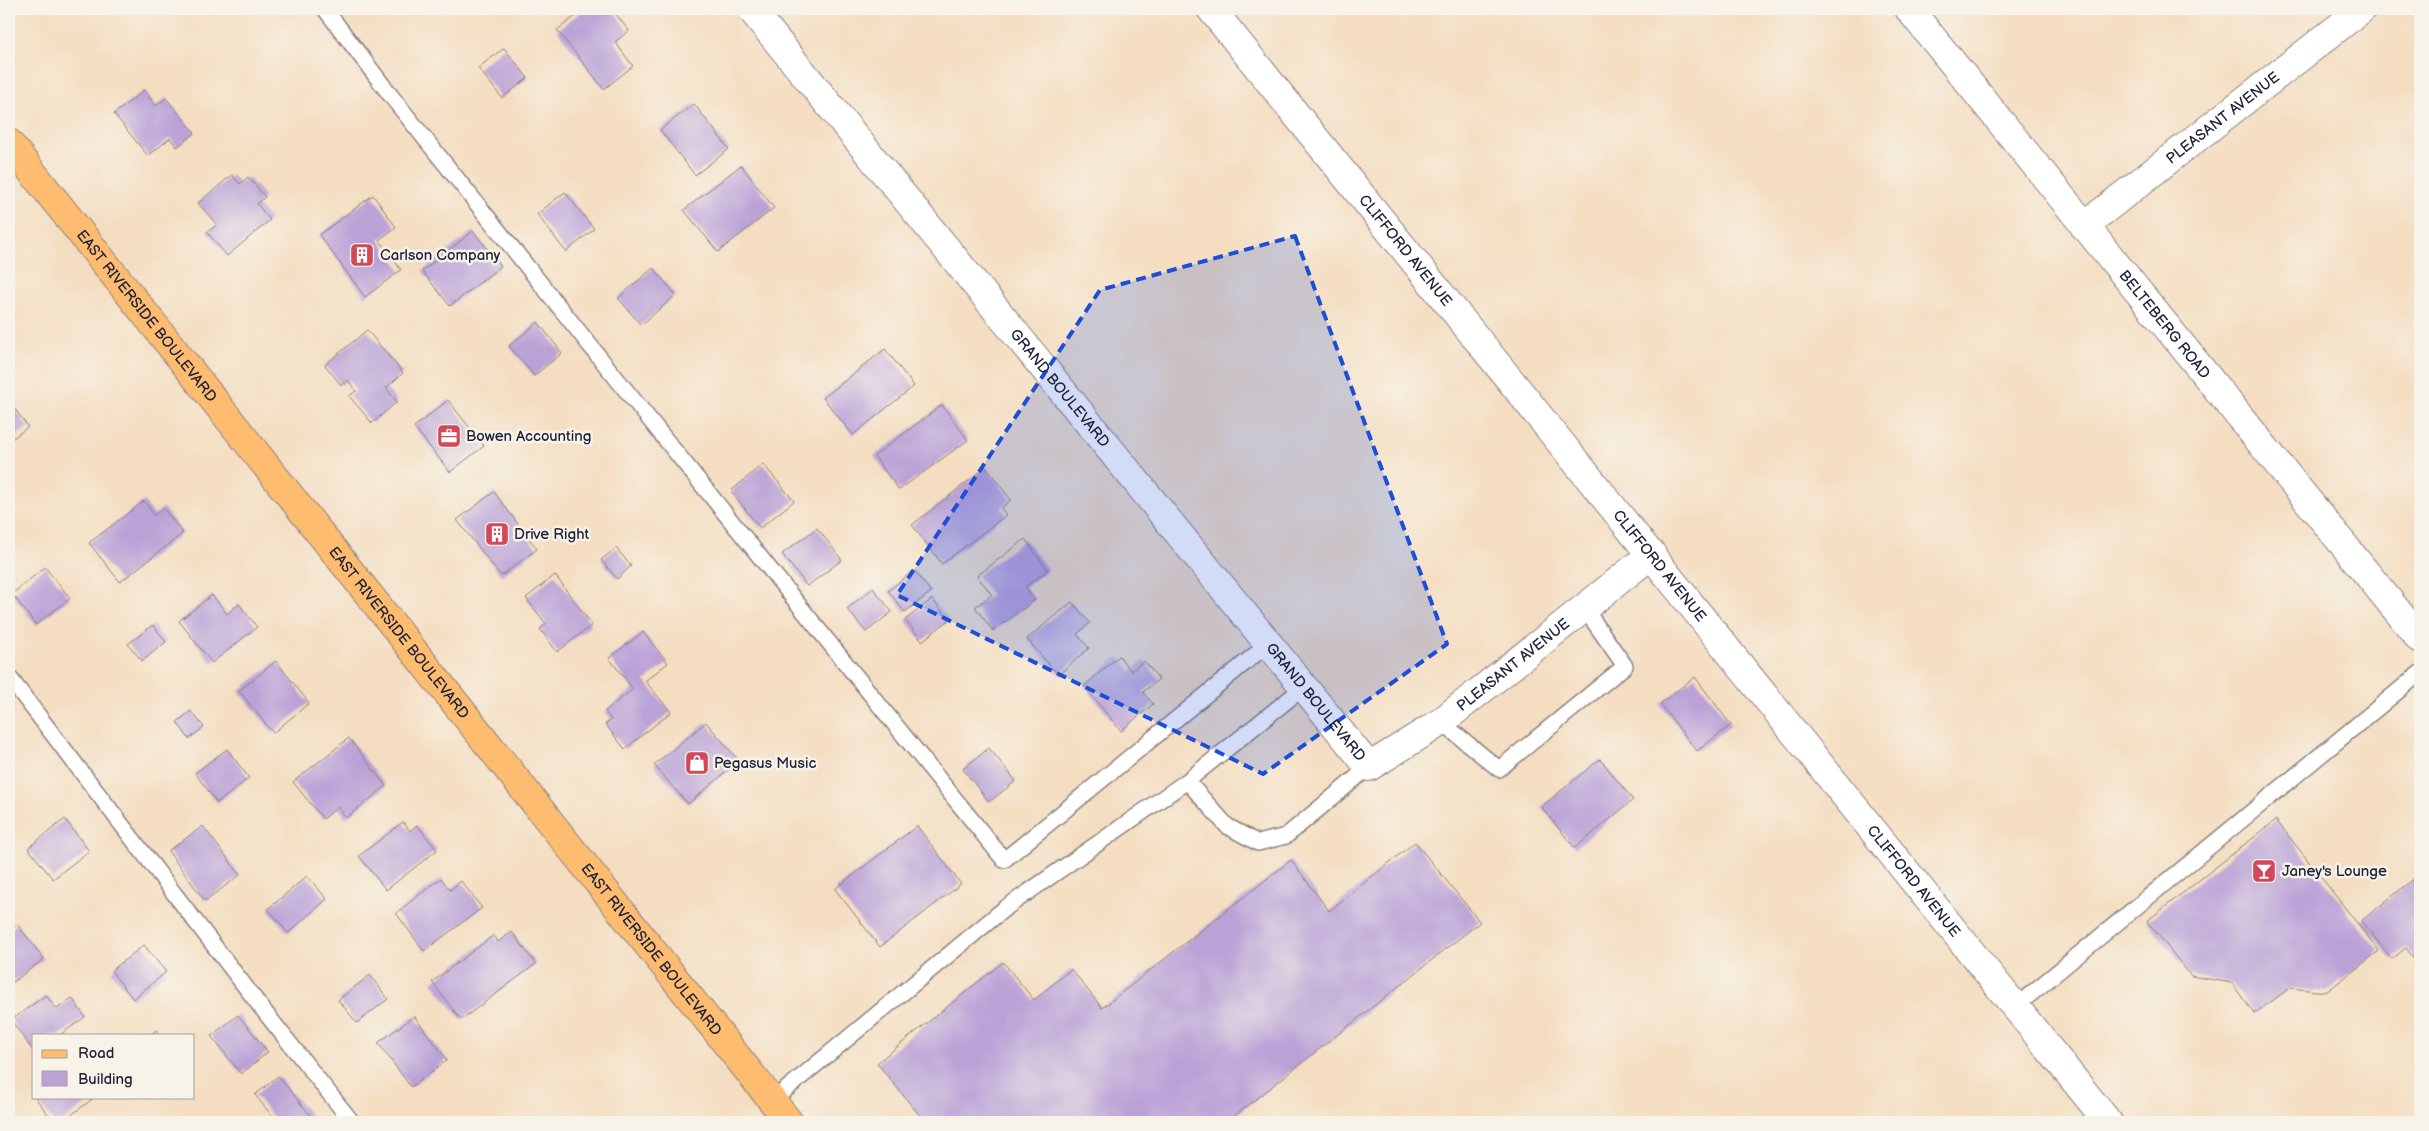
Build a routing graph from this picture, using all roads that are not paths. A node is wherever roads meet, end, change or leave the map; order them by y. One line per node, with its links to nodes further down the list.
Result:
1 (325, 9): 11 (lane)
2 (751, 9): 11 (street, GRAND BOULEVARD)
3 (1211, 9): 8 (street, CLIFFORD AVENUE)
4 (1909, 9): 7 (street, BELTEBERG ROAD)
5 (2362, 9): 7 (street, PLEASANT AVENUE)
6 (9, 143): 19 (main road, EAST RIVERSIDE BOULEVARD)
7 (2084, 226): 10 (street, BELTEBERG ROAD)
8 (1652, 554): 9 (street, PLEASANT AVENUE); 18 (street, CLIFFORD AVENUE)
9 (1585, 609): 15 (street, PLEASANT AVENUE); 15 (lane)
10 (2420, 639)
11 (1268, 644): 14 (street, GRAND BOULEVARD)
12 (2420, 673): 18 (lane)
13 (9, 677): 20 (lane)
14 (1304, 688): 16 (street, GRAND BOULEVARD); 17 (lane)
15 (1441, 722): 16 (street, PLEASANT AVENUE)
16 (1369, 767): 17 (lane)
17 (1187, 781): 19 (lane)
18 (2015, 1006): 21 (street, CLIFFORD AVENUE)
19 (780, 1112)
20 (352, 1122)
21 (2108, 1122)

